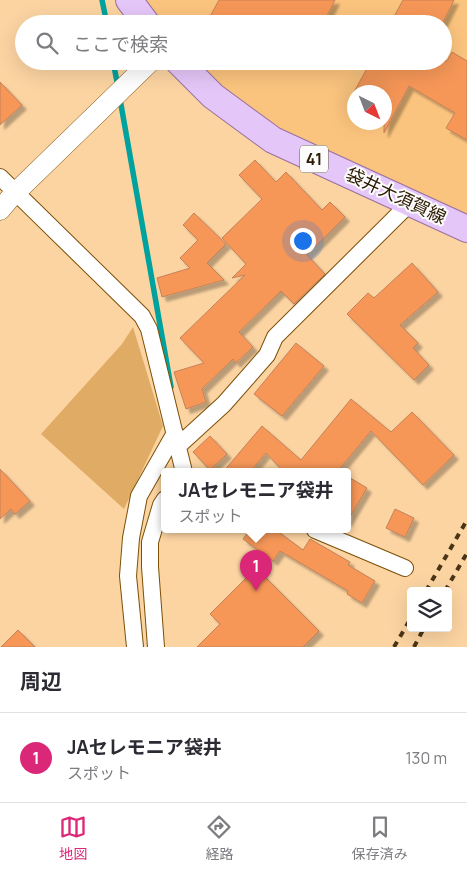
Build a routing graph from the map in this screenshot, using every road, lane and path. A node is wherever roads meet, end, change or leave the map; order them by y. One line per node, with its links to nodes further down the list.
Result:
1 (129, 0): 2 (main road)
2 (140, 15)
3 (142, 70): 6 (street)
4 (187, 70): 7 (main road, 袋井大須賀線 / 41)
5 (0, 177): 6 (street)
6 (16, 193): 8 (street); 10 (street)
7 (410, 202): 9 (main road, 袋井大須賀線 / 41); 10 (street)
8 (0, 210)
9 (467, 229)
10 (176, 440): 11 (street); 15 (street)
11 (182, 468)
12 (161, 505): 16 (street)
13 (323, 533): 14 (street)
14 (405, 568)
15 (135, 647)
16 (156, 647)

